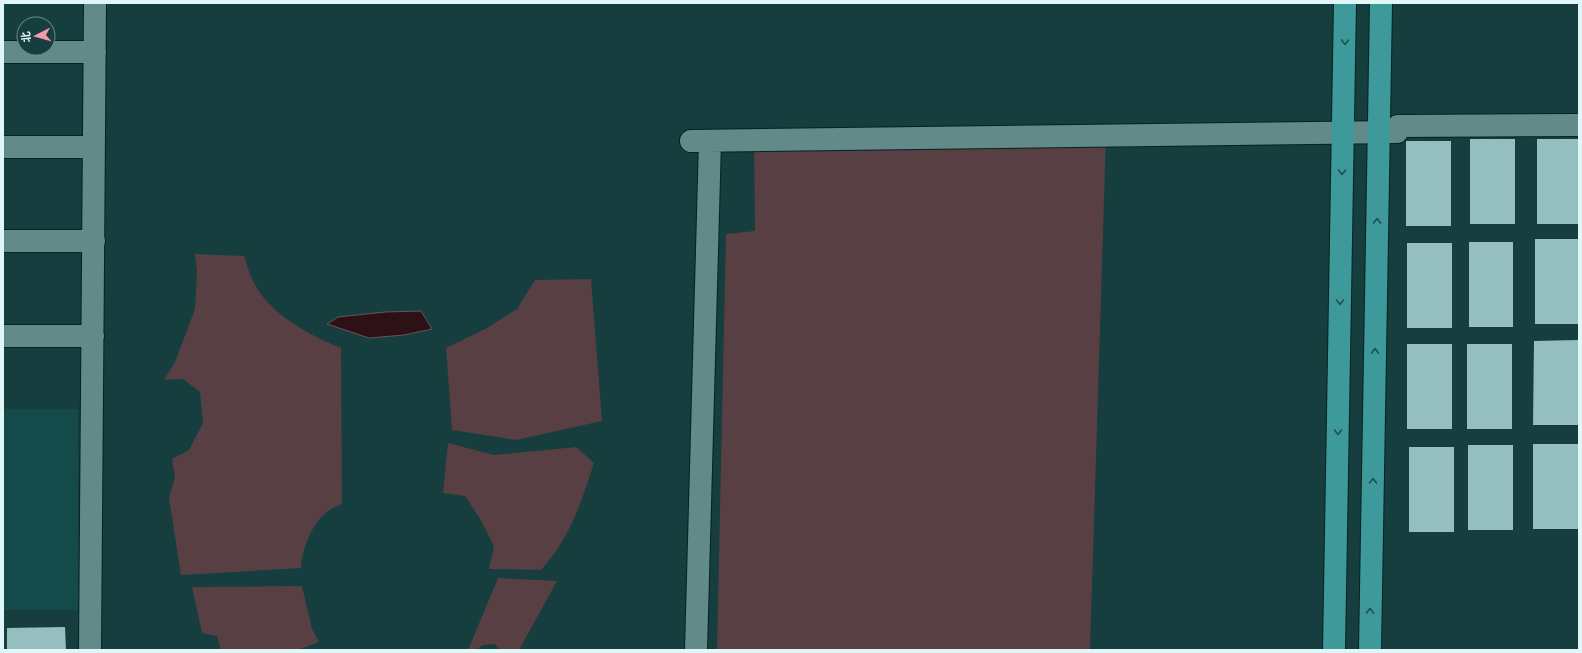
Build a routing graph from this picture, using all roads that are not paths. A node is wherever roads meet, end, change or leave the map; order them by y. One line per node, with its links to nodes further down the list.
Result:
1 (95, 3): 5 (street)
2 (1345, 3): 8 (main road, one-way to 8)
3 (1381, 3): 7 (main road)
4 (3, 52): 5 (street)
5 (95, 52): 10 (street)
6 (1579, 125): 7 (street)
7 (1391, 130): 8 (street); 18 (main road, one-way to 7)
8 (1343, 133): 16 (street); 17 (main road, one-way to 17)
9 (3, 147): 10 (street)
10 (94, 147): 12 (street)
11 (3, 241): 12 (street)
12 (94, 241): 14 (street)
13 (3, 336): 14 (street)
14 (93, 336): 15 (street)
15 (90, 650)
16 (696, 650)
17 (1334, 650)
18 (1370, 650)

